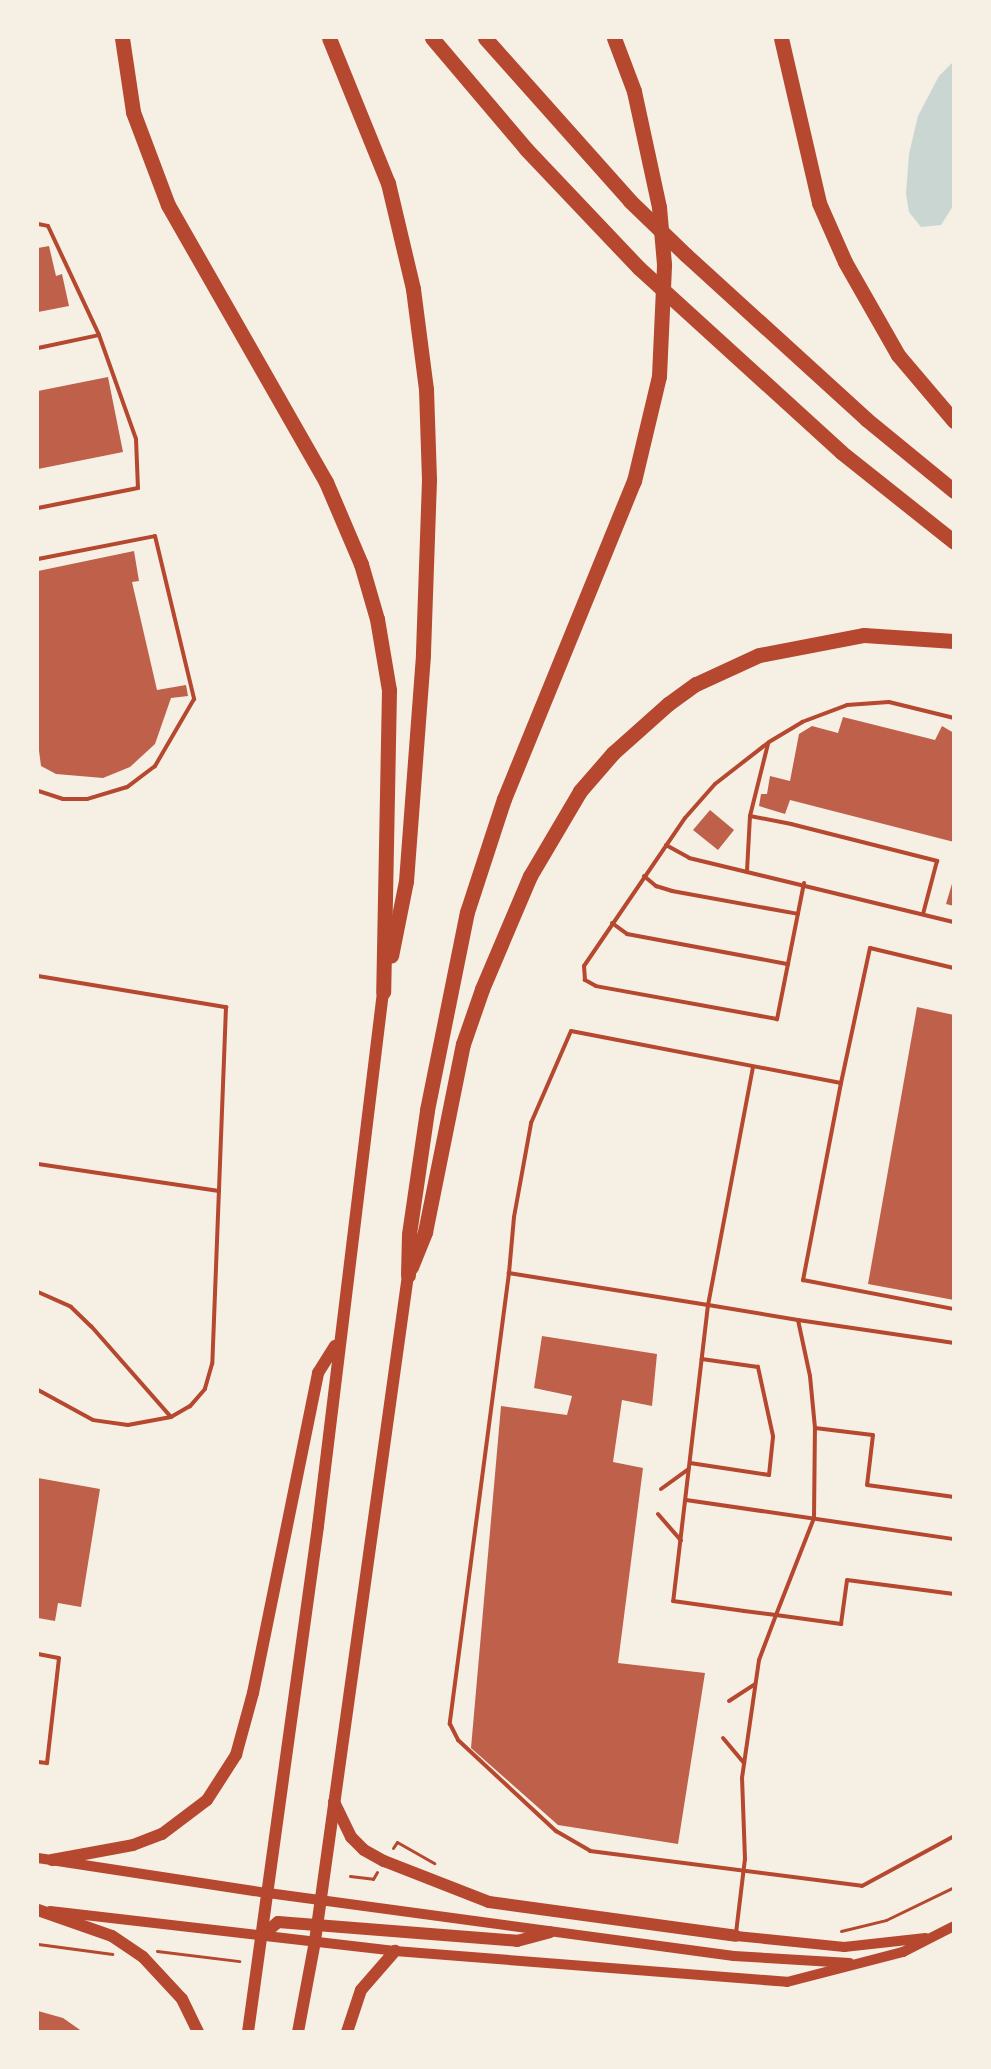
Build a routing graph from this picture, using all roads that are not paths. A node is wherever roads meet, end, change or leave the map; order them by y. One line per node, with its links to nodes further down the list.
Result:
1 (122, 38): 31 (highway)
2 (329, 38): 31 (highway)
3 (432, 38): 13 (highway)
4 (485, 38): 11 (highway)
5 (614, 38): 37 (highway)
6 (781, 38): 10 (highway)
7 (38, 224): 8 (lane)
8 (99, 335): 9 (lane); 12 (lane)
9 (38, 348)
10 (954, 421)
11 (954, 491)
12 (38, 508)
13 (954, 542)
14 (38, 559): 18 (lane)
15 (954, 641): 37 (highway)
16 (954, 718): 17 (lane)
17 (769, 742): 19 (lane); 20 (lane)
18 (38, 791)
19 (750, 816): 21 (lane); 25 (lane)
20 (666, 845): 21 (lane); 22 (lane)
21 (747, 871): 23 (lane)
22 (645, 876): 24 (lane); 27 (lane)
23 (804, 883): 24 (lane); 25 (lane)
24 (798, 914): 28 (lane)
25 (923, 914): 26 (lane)
26 (954, 922)
27 (612, 923): 28 (lane); 28 (lane)
28 (788, 964)
29 (954, 968): 33 (lane)
30 (38, 976): 35 (lane)
31 (383, 992): 42 (main road)
32 (753, 1066): 33 (lane); 36 (lane); 39 (lane)
33 (842, 1083): 40 (lane)
34 (38, 1164): 35 (lane)
35 (219, 1191): 46 (lane)
36 (509, 1273): 39 (lane); 69 (lane)
37 (408, 1275): 65 (main road)
38 (38, 1292): 46 (lane)
39 (708, 1305): 41 (lane); 44 (lane)
40 (954, 1309)
41 (798, 1320): 43 (lane); 47 (lane)
42 (338, 1342): 68 (main road); 70 (main road)
43 (954, 1342)
44 (702, 1359): 48 (lane); 48 (lane)
45 (38, 1390): 46 (lane)
46 (171, 1418)
47 (815, 1428): 51 (lane); 54 (lane)
48 (690, 1463): 49 (lane)
49 (690, 1469): 50 (lane); 52 (lane)
50 (661, 1489)
51 (954, 1497)
52 (686, 1500): 54 (lane); 55 (lane)
53 (658, 1514): 55 (lane)
54 (814, 1518): 56 (lane); 58 (lane)
55 (681, 1539): 58 (lane)
56 (954, 1539)
57 (954, 1594): 58 (lane)
58 (776, 1615): 60 (lane)
59 (38, 1654): 63 (lane)
60 (755, 1683): 61 (lane); 64 (lane)
61 (729, 1701)
62 (723, 1738): 64 (lane)
63 (38, 1762)
64 (744, 1764): 69 (lane)
65 (334, 1802): 71 (main road); 77 (main road)
66 (954, 1836): 69 (lane)
67 (38, 1858): 68 (main road)
68 (52, 1860): 70 (main road)
69 (744, 1871): 77 (lane)
70 (268, 1893): 71 (main road); 76 (main road)
71 (321, 1900): 73 (main road); 75 (main road)
72 (38, 1910): 76 (main road); 82 (main road)
73 (317, 1924): 75 (main road); 76 (main road); 79 (main road)
74 (954, 1926): 78 (main road)
75 (550, 1932): 81 (main road)
76 (263, 1935): 79 (main road); 83 (main road)
77 (736, 1936): 78 (main road)
78 (936, 1937): 81 (main road)
79 (315, 1941): 80 (main road); 84 (main road)
80 (395, 1951): 81 (main road); 85 (main road)
81 (866, 1964)
82 (198, 2031)
83 (248, 2031)
84 (298, 2031)
85 (347, 2031)

